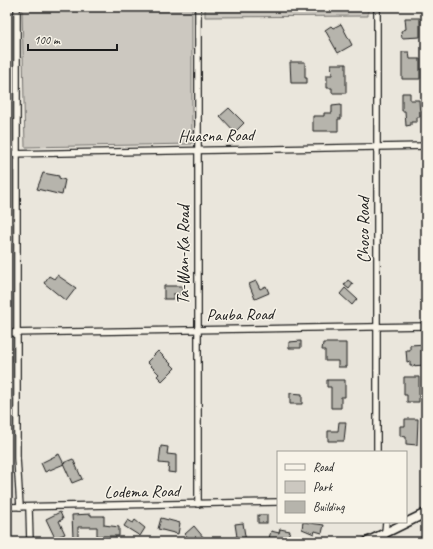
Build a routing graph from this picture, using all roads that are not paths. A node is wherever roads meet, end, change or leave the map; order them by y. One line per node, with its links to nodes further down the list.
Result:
1 (17, 7): 7 (street)
2 (198, 7): 6 (street, Ta-Wan-Ka Road)
3 (378, 7): 5 (street, Choco Road)
4 (426, 146): 5 (street, Huasna Road)
5 (376, 147): 6 (street, Huasna Road); 10 (street, Choco Road)
6 (196, 150): 7 (street, Huasna Road); 11 (street, Ta-Wan-Ka Road)
7 (18, 153): 8 (street, Huasna Road); 13 (street)
8 (7, 154)
9 (426, 326): 10 (street, Pauba Road)
10 (377, 327): 11 (street, Pauba Road); 14 (street, Choco Road)
11 (197, 329): 13 (street, Pauba Road); 16 (street, Ta-Wan-Ka Road)
12 (7, 333): 13 (street, Pauba Road)
13 (18, 333): 18 (street)
14 (377, 451)
15 (277, 502): 16 (street, Lodema Road)
16 (198, 504): 19 (street, Lodema Road)
17 (7, 507): 18 (street, Lodema Road)
18 (20, 507): 19 (street, Lodema Road)
19 (29, 508): 25 (street)
20 (426, 513): 21 (main road)
21 (407, 522)
22 (386, 523): 24 (street)
23 (405, 523): 24 (main road)
24 (384, 533): 26 (main road); 27 (street)
25 (30, 542)
26 (366, 542)
27 (384, 542)

